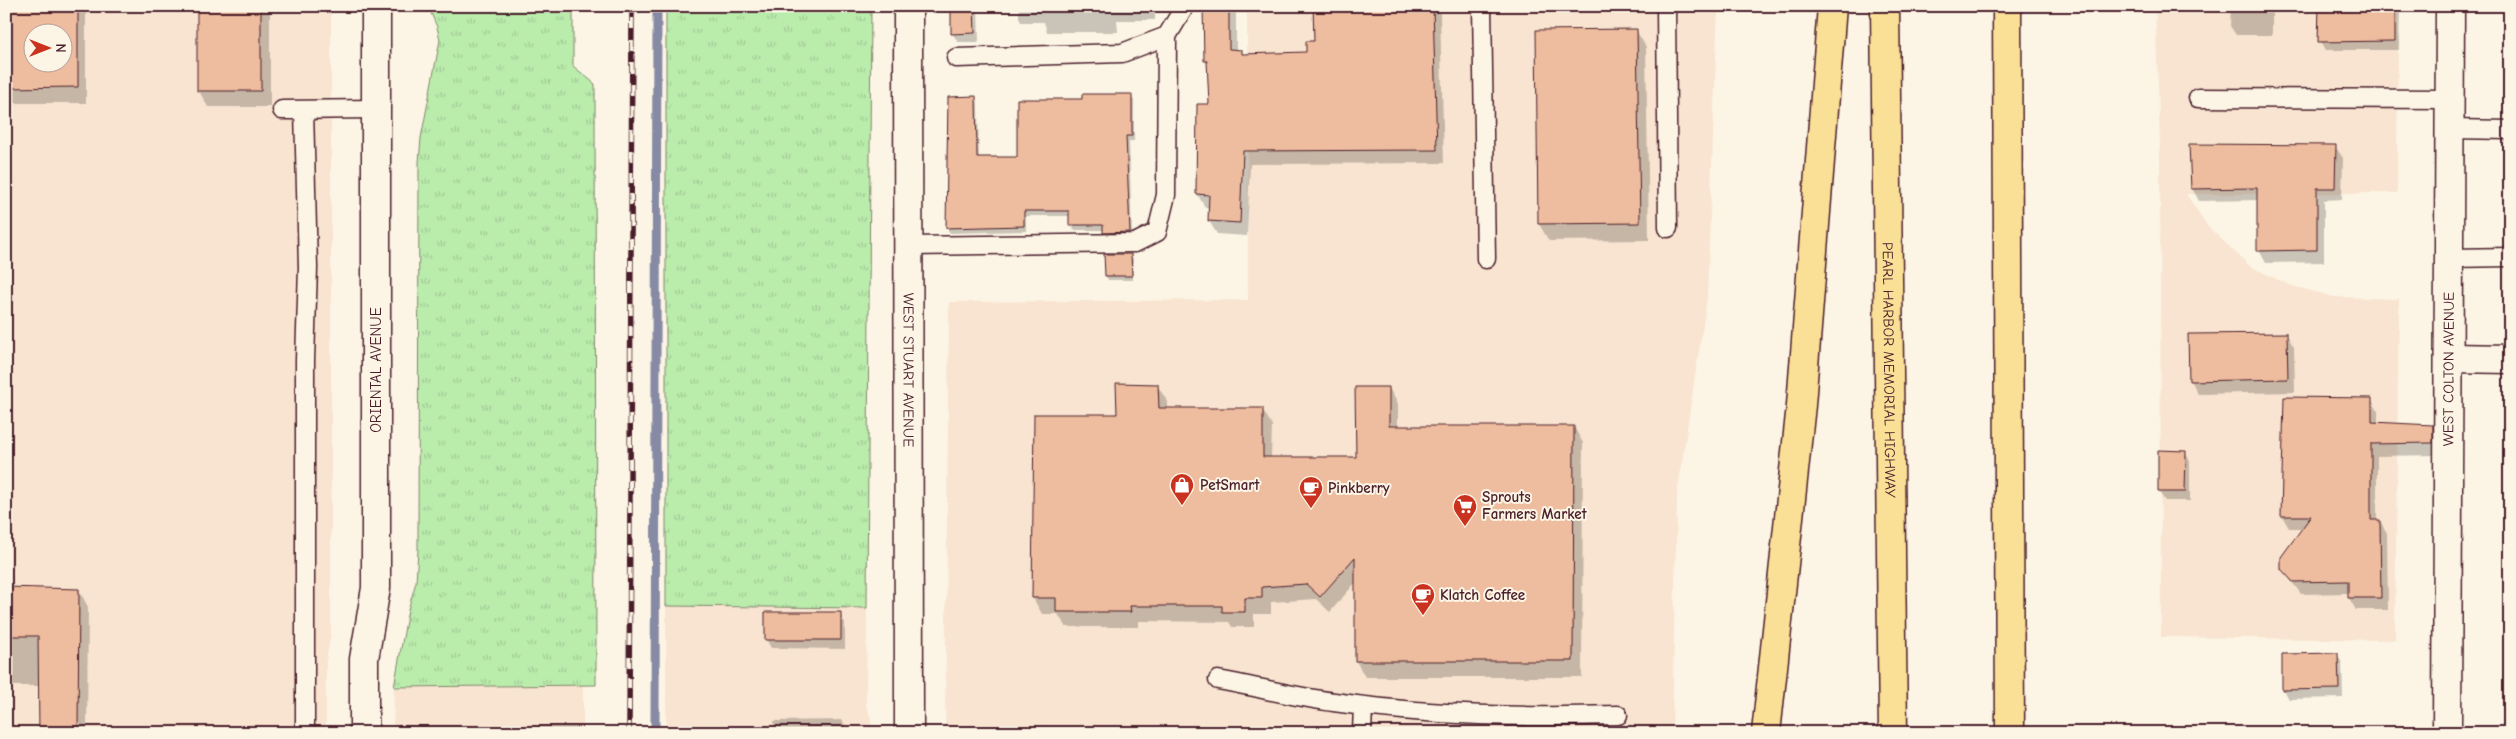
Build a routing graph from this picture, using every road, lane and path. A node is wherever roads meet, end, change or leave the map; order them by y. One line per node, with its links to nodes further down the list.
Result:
1 (376, 6): 14 (street, ORIENTAL AVENUE)
2 (908, 6): 20 (street, WEST STUART AVENUE)
3 (1185, 6): 10 (lane)
4 (1482, 6): 23 (lane)
5 (1666, 6): 19 (lane)
6 (1832, 6): 33 (highway)
7 (1885, 6): 34 (highway, PEARL HARBOR MEMORIAL HIGHWAY)
8 (2007, 6): 35 (highway)
9 (2450, 6): 13 (street, WEST COLTON AVENUE)
10 (1167, 36): 11 (lane); 20 (lane)
11 (956, 58)
12 (2198, 98): 13 (lane)
13 (2450, 99): 17 (street, WEST COLTON AVENUE)
14 (376, 109): 16 (lane); 30 (street, ORIENTAL AVENUE)
15 (282, 110): 16 (lane)
16 (304, 110): 29 (lane)
17 (2450, 129): 18 (lane); 22 (street, WEST COLTON AVENUE)
18 (2510, 130)
19 (1668, 228)
20 (909, 246): 31 (street, WEST STUART AVENUE)
21 (2510, 257): 22 (lane)
22 (2450, 258): 24 (street, WEST COLTON AVENUE)
23 (1486, 259)
24 (2450, 358): 25 (street); 36 (street, WEST COLTON AVENUE)
25 (2510, 359)
26 (1218, 680): 27 (lane)
27 (1363, 706): 28 (lane); 32 (lane)
28 (1618, 715)
29 (305, 733)
30 (364, 733)
31 (909, 733)
32 (1362, 733)
33 (1766, 733)
34 (1893, 733)
35 (2010, 733)
36 (2448, 733)

